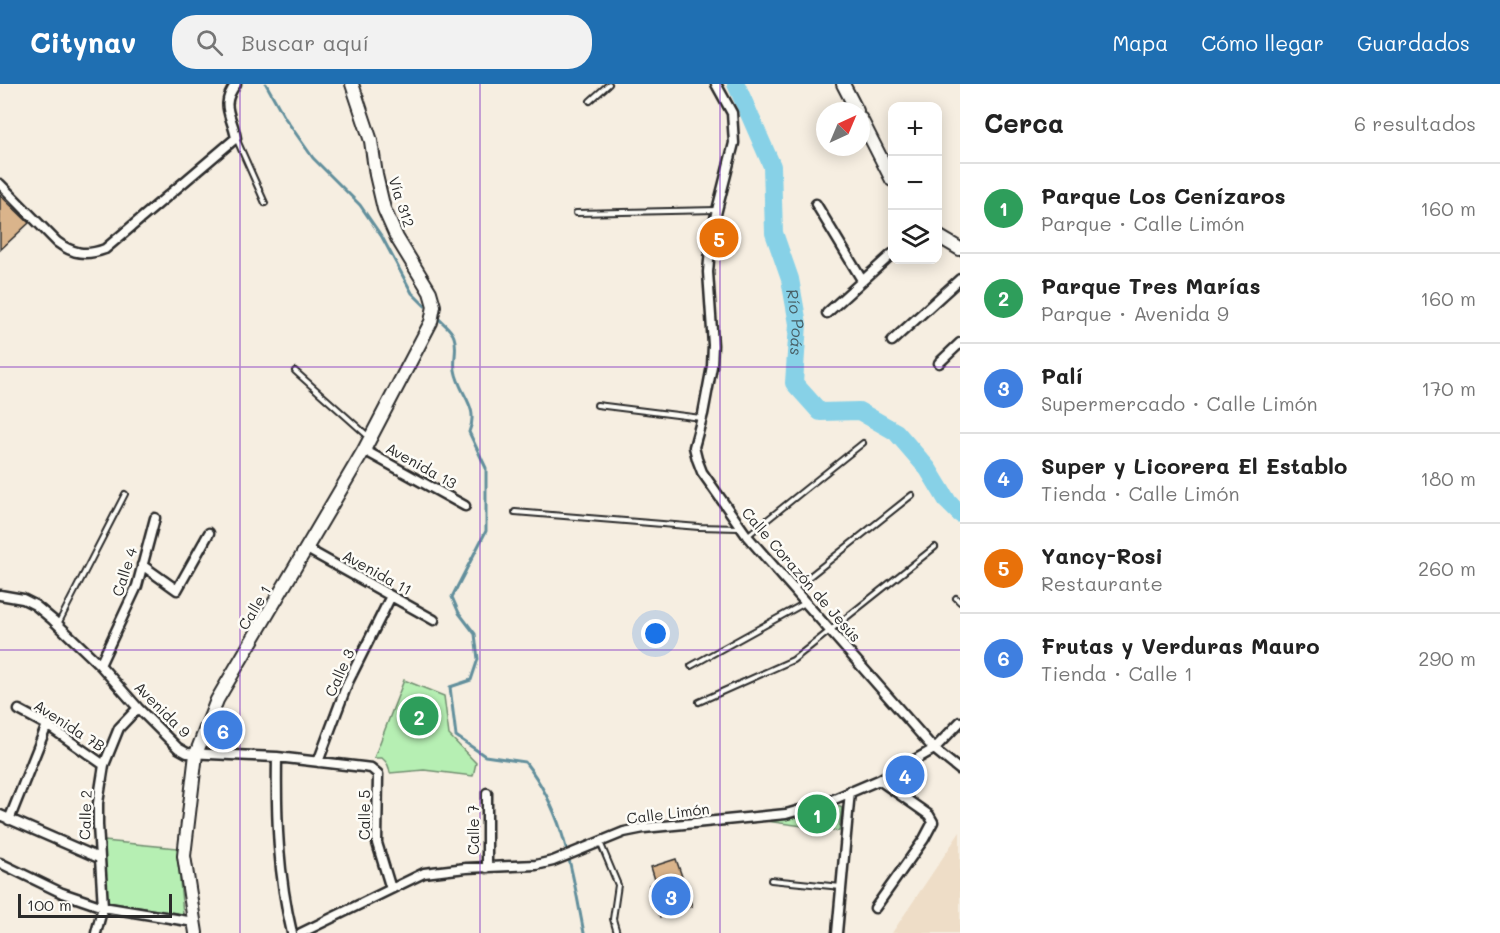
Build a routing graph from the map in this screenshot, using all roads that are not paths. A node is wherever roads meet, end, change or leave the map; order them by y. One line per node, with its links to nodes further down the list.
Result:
1 (236, 84): 9 (street)
2 (352, 84): 22 (street, Vía 312)
3 (609, 84): 6 (lane)
4 (716, 84): 14 (street, Calle Corazón de Jesús)
5 (843, 84): 7 (street)
6 (590, 101)
7 (852, 102)
8 (870, 137): 10 (street)
9 (236, 138): 11 (street); 12 (lane)
10 (888, 172)
11 (0, 184)
12 (265, 203)
13 (816, 204): 20 (street)
14 (717, 210): 15 (lane); 28 (street, Calle Corazón de Jesús)
15 (576, 213)
16 (942, 238): 17 (street)
17 (960, 249)
18 (888, 257): 20 (street)
19 (960, 279): 23 (street)
20 (862, 280): 21 (street)
21 (827, 313)
22 (431, 322): 29 (street, Calle 1)
23 (892, 340)
24 (960, 343): 25 (street)
25 (939, 363)
26 (295, 371): 29 (lane)
27 (597, 405): 28 (lane)
28 (702, 419): 37 (street, Calle Corazón de Jesús)
29 (370, 438): 31 (street, Calle 1)
30 (863, 443): 39 (lane)
31 (364, 450): 34 (street, Avenida 13); 41 (street, Calle 1)
32 (125, 494): 48 (lane)
33 (912, 495): 43 (lane)
34 (465, 506)
35 (515, 512): 37 (lane)
36 (155, 518): 42 (street, Calle 4)
37 (741, 528): 39 (street, Calle Corazón de Jesús)
38 (209, 533): 42 (street)
39 (747, 536): 43 (street, Calle Corazón de Jesús)
40 (935, 547): 49 (lane)
41 (307, 549): 45 (street, Avenida 11); 58 (street, Calle 1)
42 (142, 566): 50 (street, Calle 4)
43 (793, 589): 46 (street, Calle Corazón de Jesús)
44 (0, 595): 48 (street, Avenida 9)
45 (391, 596): 47 (street, Avenida 11); 60 (street, Calle 3)
46 (805, 603): 49 (street, Calle Corazón de Jesús); 51 (lane)
47 (434, 620)
48 (58, 624): 50 (street, Avenida 9)
49 (831, 630): 52 (lane); 57 (street, Calle Corazón de Jesús)
50 (100, 665): 53 (street, Avenida 9)
51 (691, 666)
52 (699, 702)
53 (138, 708): 58 (street, Avenida 9); 61 (street, Calle 2)
54 (19, 710): 56 (street, Avenida 7B)
55 (960, 722): 57 (street, Calle Limón)
56 (47, 725): 61 (street, Avenida 7B); 68 (street)
57 (934, 748): 62 (street, Calle Corazón de Jesús); 64 (street, Calle Limón)
58 (196, 754): 59 (street, Avenida 9); 78 (street, Calle 1)
59 (277, 757): 60 (street, Avenida 9); 80 (street)
60 (318, 762): 63 (street, Avenida 9)
61 (104, 765): 70 (street, Calle 2)
62 (960, 770)
63 (378, 774): 75 (street, Calle 5)
64 (879, 780): 65 (street, Calle Limón); 77 (street)
65 (850, 791): 69 (street, Calle Limón); 74 (street)
66 (487, 793): 72 (street, Calle 7)
67 (0, 815): 68 (street)
68 (9, 820): 70 (street)
69 (599, 841): 72 (street, Calle Limón); 82 (lane)
70 (99, 858): 76 (street, Calle 2)
71 (0, 863): 76 (street)
72 (488, 867): 75 (street, Calle Limón)
73 (771, 880): 74 (lane)
74 (842, 888): 83 (street)
75 (391, 889): 81 (street, Calle Limón)
76 (103, 907): 78 (street); 79 (street, Calle 2)
77 (875, 908)
78 (195, 927)
79 (96, 933)
80 (292, 933)
81 (301, 933)
82 (617, 933)
83 (837, 933)

